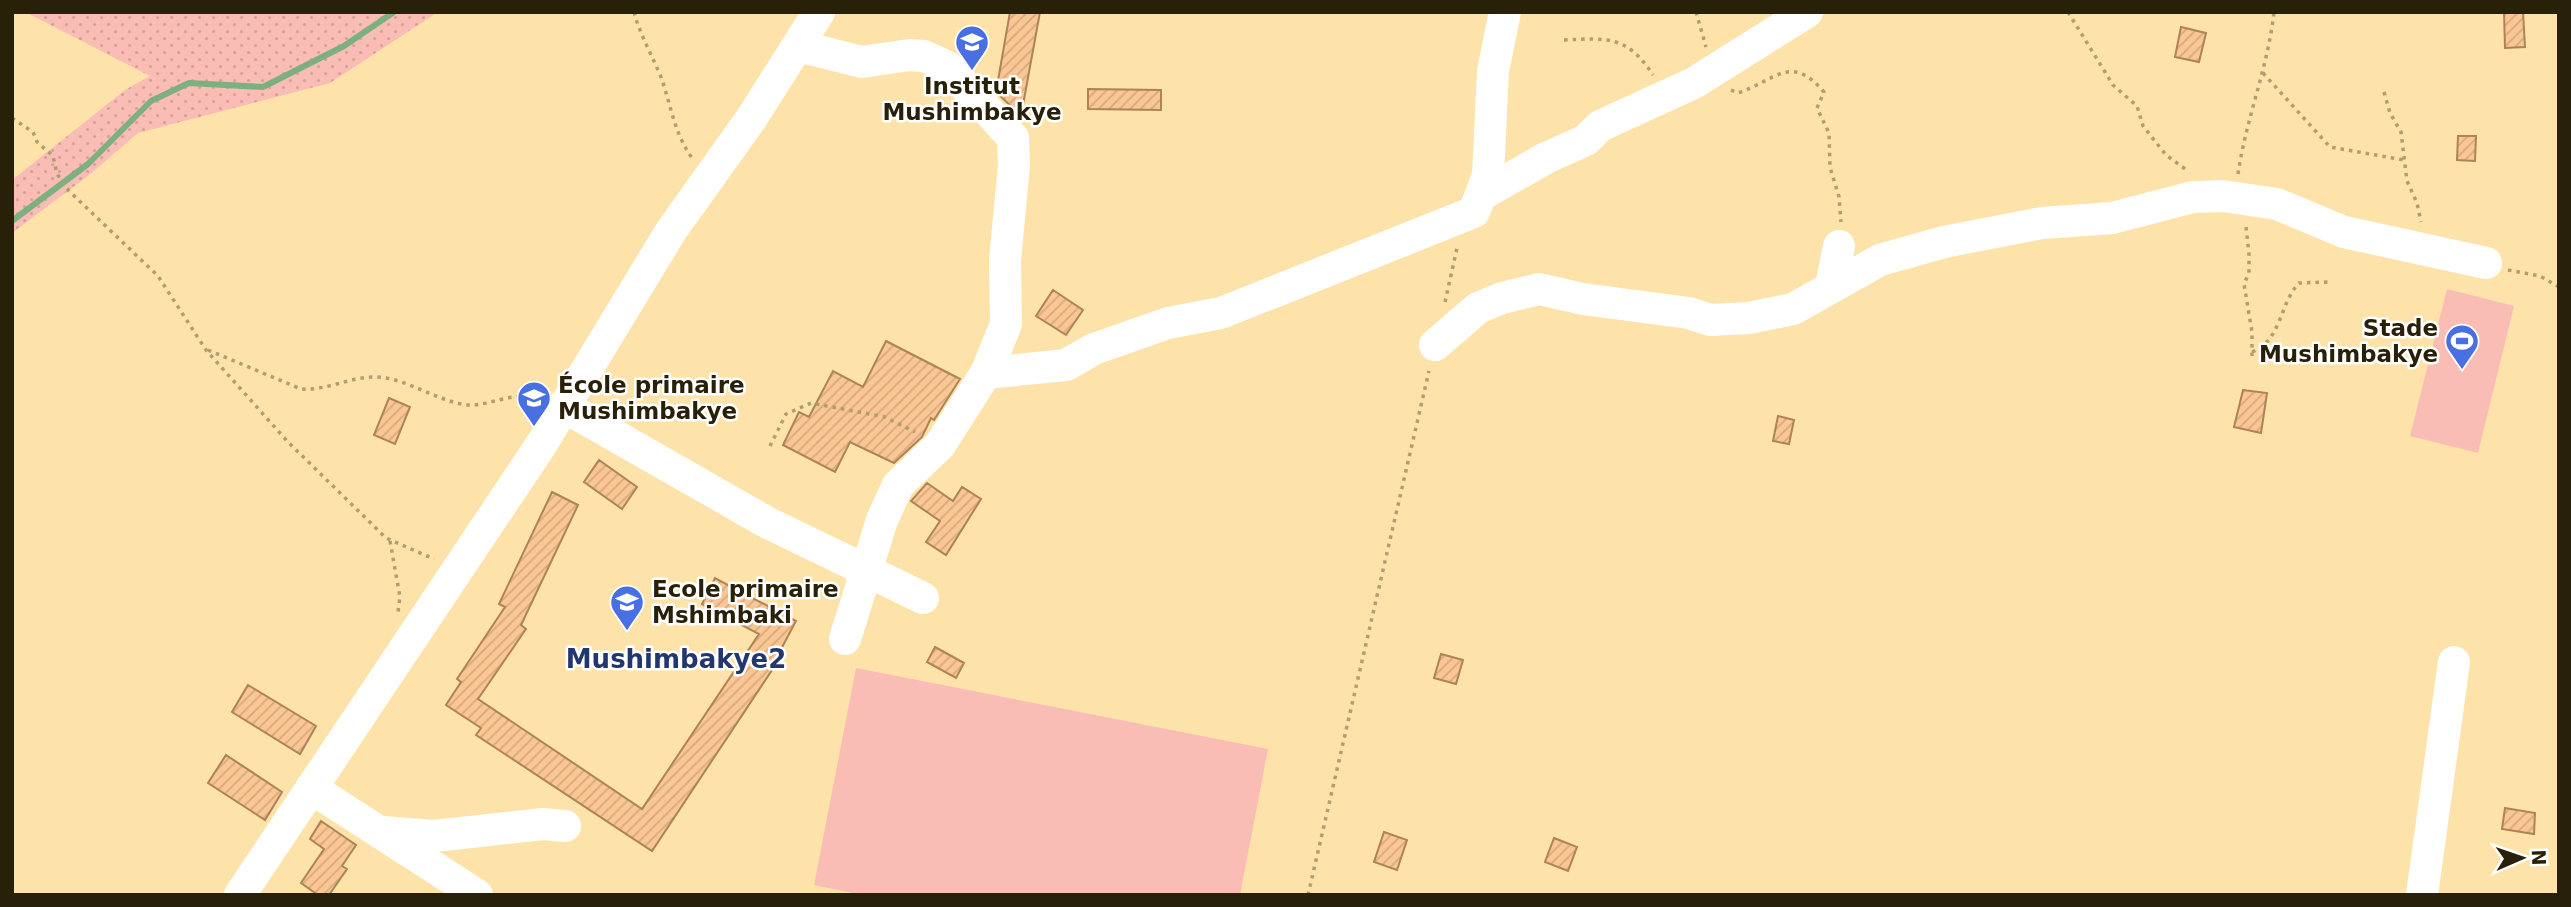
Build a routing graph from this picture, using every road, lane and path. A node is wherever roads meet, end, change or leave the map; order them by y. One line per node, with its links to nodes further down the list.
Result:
1 (634, 12): 15 (path)
2 (1505, 12): 17 (street)
3 (1696, 12): 9 (path)
4 (1807, 12): 9 (street)
5 (2068, 12): 16 (path)
6 (2274, 12): 10 (path)
7 (808, 23): 15 (street); 29 (street)
8 (1564, 40): 12 (path)
9 (1712, 70): 12 (street); 18 (path)
10 (2263, 72): 14 (path); 16 (path)
11 (2384, 92): 14 (path)
12 (1665, 94): 17 (street)
13 (12, 118): 26 (path)
14 (2404, 160): 19 (path)
15 (708, 179): 30 (street)
16 (2235, 199): 19 (street); 22 (street); 27 (path)
17 (1472, 212): 24 (path); 29 (street)
18 (1839, 246): 22 (street)
19 (2432, 249): 20 (street)
20 (2486, 263): 23 (path)
21 (2329, 282): 27 (path)
22 (1832, 286): 25 (street)
23 (2559, 287)
24 (1444, 306)
25 (1435, 345): 45 (path)
26 (206, 350): 30 (path); 33 (path)
27 (2252, 352): 28 (path)
28 (2252, 360)
29 (986, 373): 31 (street)
30 (562, 409): 34 (street); 35 (street)
31 (940, 445): 32 (path); 34 (street)
32 (770, 446)
33 (390, 541): 35 (path); 38 (path)
34 (867, 571): 36 (street); 37 (street)
35 (454, 572): 38 (street)
36 (923, 598)
37 (845, 639)
38 (401, 653): 40 (street)
39 (2454, 662): 46 (street)
40 (311, 788): 42 (street); 43 (street)
41 (565, 826): 42 (street)
42 (379, 832): 44 (street)
43 (240, 895)
44 (477, 895)
45 (1308, 895)
46 (2422, 895)

